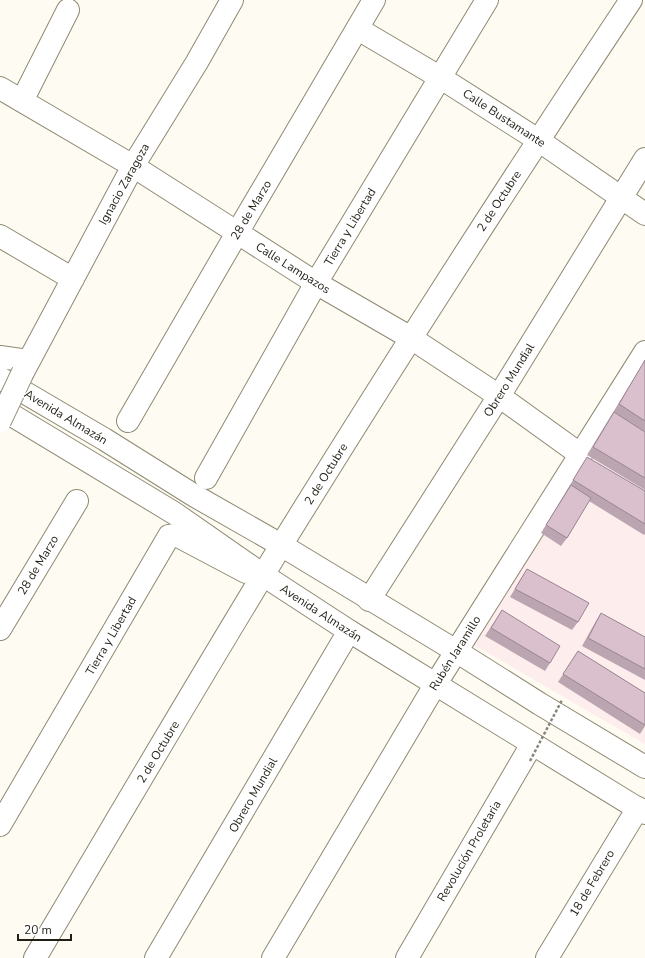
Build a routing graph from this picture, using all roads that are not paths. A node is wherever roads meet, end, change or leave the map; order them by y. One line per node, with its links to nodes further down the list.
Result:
1 (232, 0): 12 (street, Ignacio Zaragoza)
2 (374, 0): 6 (street, 28 de Marzo)
3 (487, 0): 7 (street, Tierra y Libertad)
4 (631, 0): 10 (street, 2 de Octubre)
5 (68, 10): 9 (street)
6 (358, 28): 7 (street, Calle Bustamante); 15 (street, 28 de Marzo)
7 (441, 78): 10 (street, Calle Bustamante); 18 (street, Tierra y Libertad)
8 (0, 88): 9 (street, Calle Lampazos)
9 (22, 101): 12 (street, Calle Lampazos)
10 (538, 140): 13 (street, Calle Bustamante); 19 (street, 2 de Octubre)
11 (645, 159): 13 (street, Obrero Mundial)
12 (132, 166): 15 (street, Calle Lampazos); 17 (street, Ignacio Zaragoza)
13 (621, 198): 14 (street, Calle Bustamante); 24 (street, Obrero Mundial)
14 (645, 214)
15 (237, 233): 18 (street, Calle Lampazos); 26 (street, 28 de Marzo)
16 (0, 236): 17 (street)
17 (73, 279): 22 (street, Ignacio Zaragoza)
18 (316, 283): 19 (street, Calle Lampazos); 29 (street, Tierra y Libertad)
19 (411, 338): 24 (street, Calle Lampazos); 31 (street, 2 de Octubre)
20 (645, 352): 28 (street, Rubén Jaramillo)
21 (0, 358): 22 (street)
22 (26, 366): 27 (street, Ignacio Zaragoza, bridge)
23 (0, 378): 31 (street, Avenida Almazán)
24 (499, 396): 28 (street, Calle Lampazos); 33 (street, Obrero Mundial)
25 (0, 408): 32 (street, Avenida Almazán)
26 (128, 421)
27 (0, 422)
28 (581, 454): 36 (street, Rubén Jaramillo)
29 (206, 478)
30 (77, 501): 34 (street, 28 de Marzo)
31 (281, 545): 32 (street, 2 de Octubre); 33 (street, Avenida Almazán)
32 (262, 578): 35 (street, Avenida Almazán); 41 (street, Tierra y Libertad); 42 (street, 2 de Octubre)
33 (369, 600): 36 (street, Avenida Almazán)
34 (0, 629)
35 (349, 631): 37 (street, Avenida Almazán); 43 (street, Obrero Mundial)
36 (456, 651): 37 (street, Rubén Jaramillo); 39 (street, Avenida Almazán)
37 (435, 685): 38 (street, Avenida Almazán); 44 (street, Rubén Jaramillo)
38 (531, 753): 40 (street, Avenida Almazán); 45 (street, Revolución Proletaria)
39 (645, 767)
40 (641, 811): 46 (street, 18 de Febrero)
41 (0, 824)
42 (35, 958)
43 (156, 958)
44 (273, 958)
45 (407, 958)
46 (547, 958)

